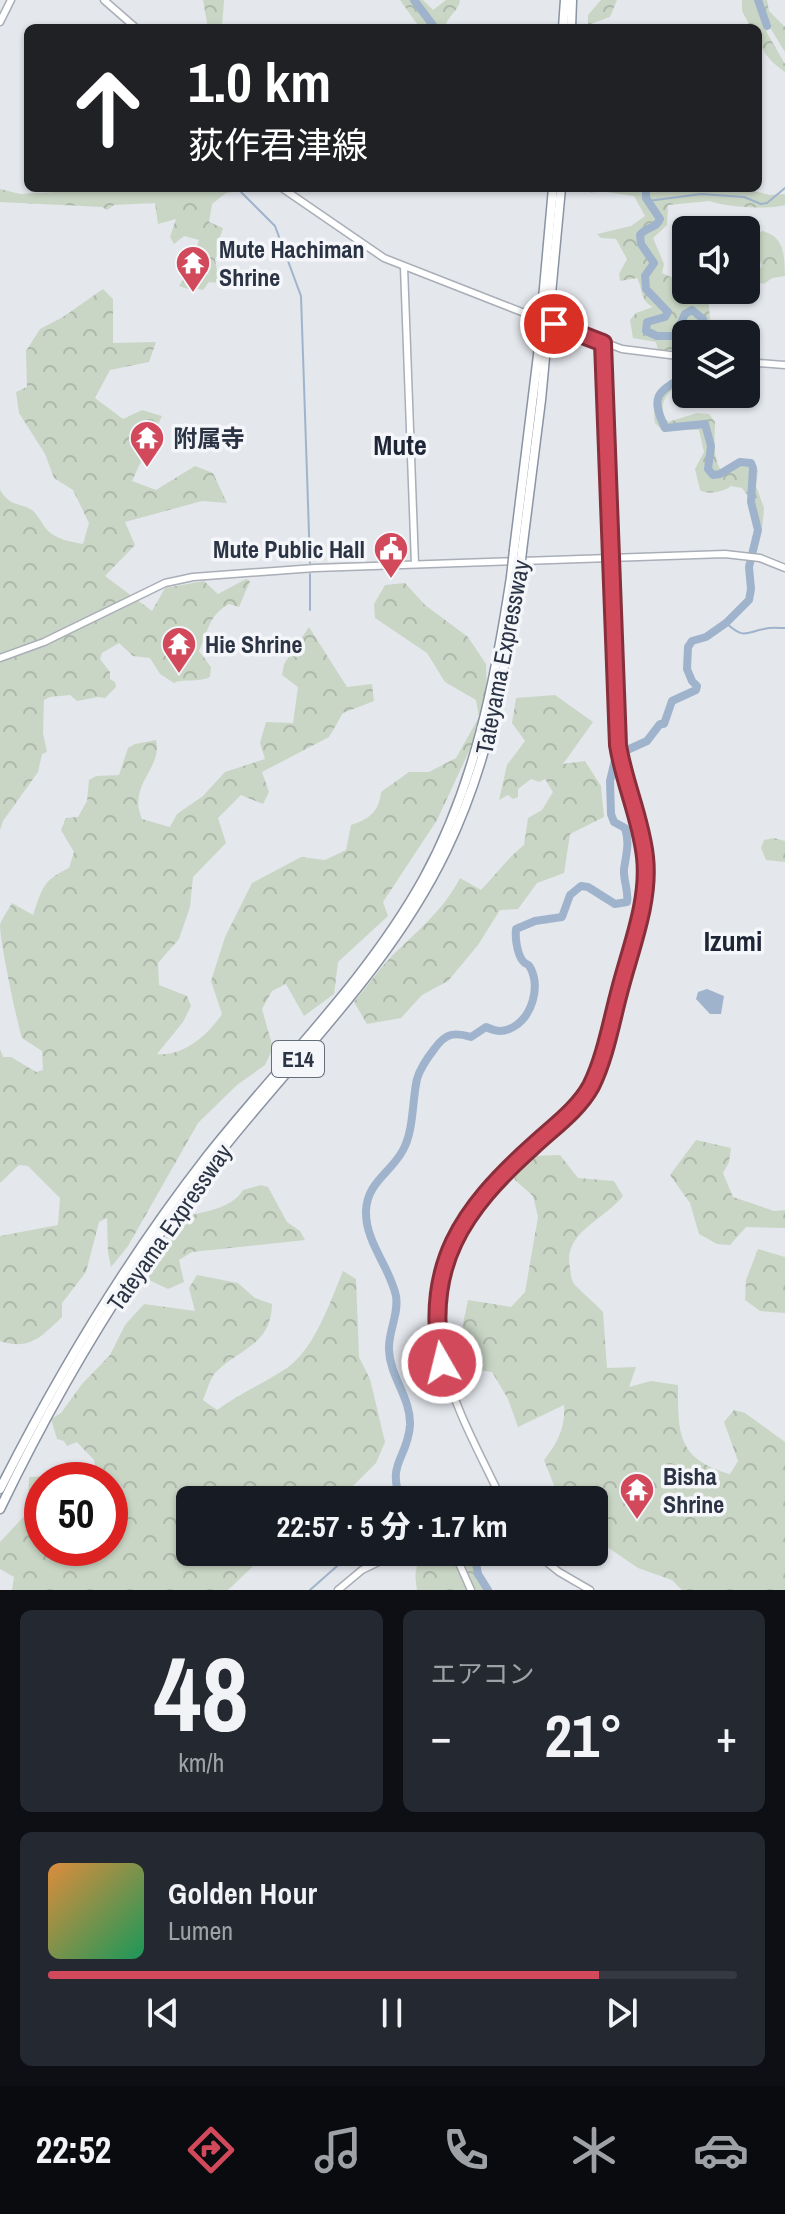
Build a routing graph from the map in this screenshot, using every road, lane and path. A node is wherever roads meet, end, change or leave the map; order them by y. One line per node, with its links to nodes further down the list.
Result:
1 (11, 0): 5 (main road)
2 (104, 0): 6 (main road)
3 (565, 0): 7 (highway)
4 (572, 0): 8 (highway)
5 (0, 22)
6 (131, 24)
7 (563, 24)
8 (571, 24)
9 (288, 192): 13 (main road)
10 (554, 192): 12 (highway, Tateyama Expressway / E14)
11 (560, 192): 12 (highway, Tateyama Expressway / E14)
12 (556, 209): 23 (highway, Tateyama Expressway / E14, bridge)
13 (404, 267): 14 (main road); 21 (main road)
14 (532, 316)
15 (552, 323): 16 (main road)
16 (603, 343): 17 (main road); 20 (main road)
17 (672, 356)
18 (760, 363): 19 (main road)
19 (785, 365)
20 (612, 558): 21 (main road); 22 (main road); 25 (main road)
21 (415, 564): 24 (main road)
22 (785, 568)
23 (515, 577): 26 (highway, Tateyama Expressway / E14); 27 (highway, Tateyama Expressway / E14)
24 (0, 658)
25 (496, 1486)
26 (0, 1489)
27 (0, 1509)
28 (370, 1566): 31 (main road)
29 (460, 1566): 32 (main road)
30 (552, 1566): 33 (main road)
31 (338, 1590)
32 (471, 1590)
33 (590, 1590)

